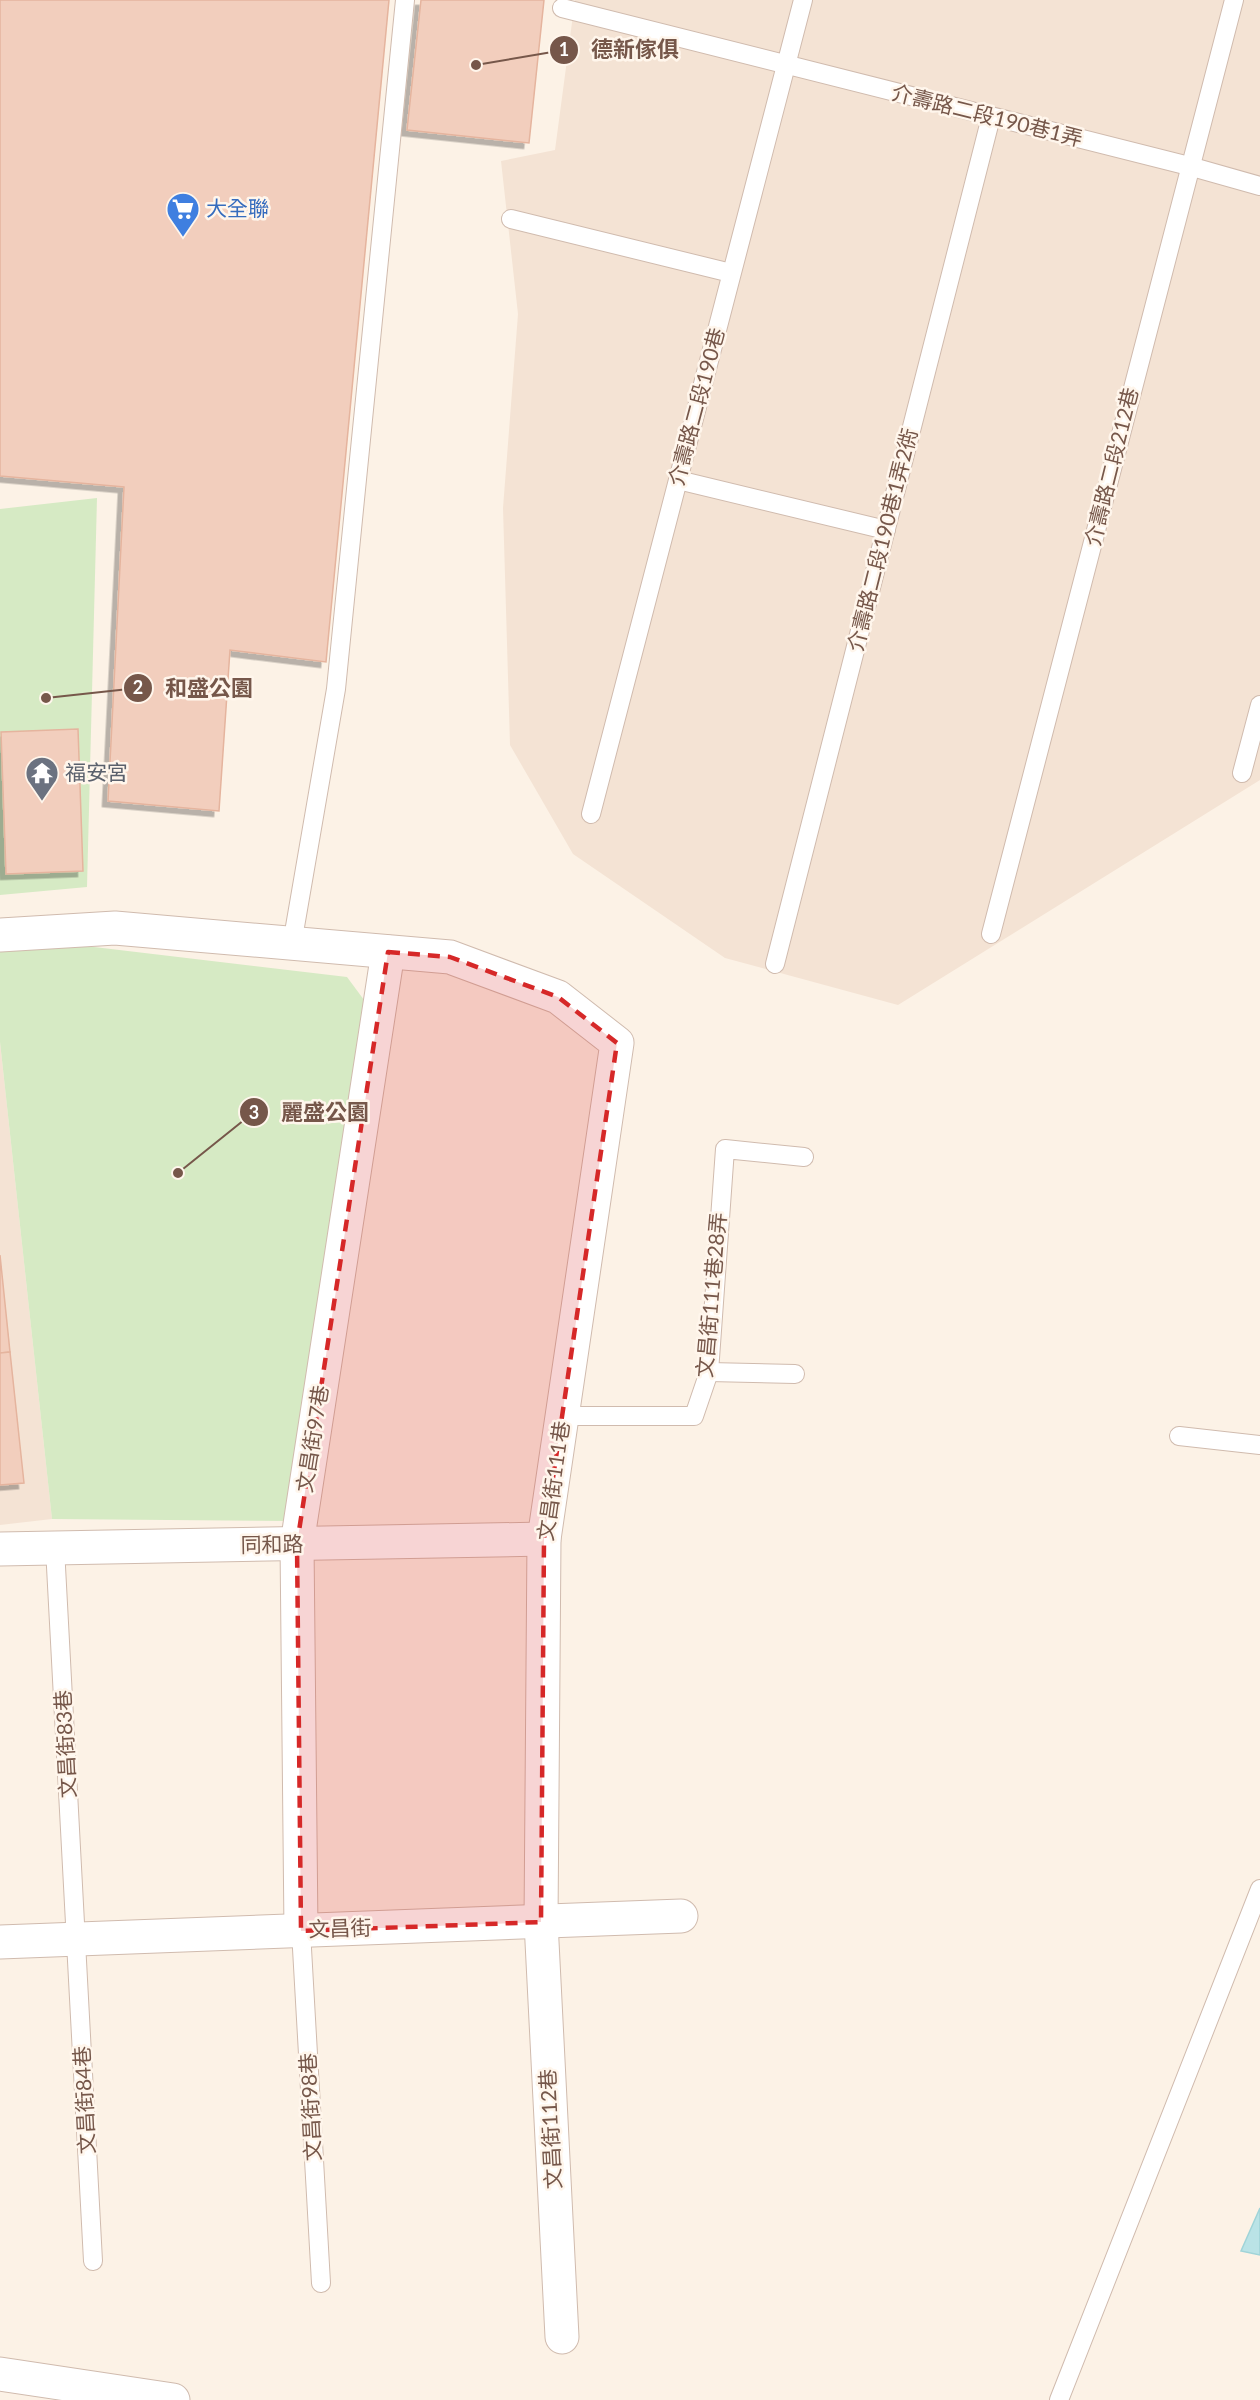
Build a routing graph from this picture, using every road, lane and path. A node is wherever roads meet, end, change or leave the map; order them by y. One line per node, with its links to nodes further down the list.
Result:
1 (405, 0): 18 (lane)
2 (802, 0): 5 (lane, 介壽路二段190巷)
3 (1234, 0): 7 (lane, 介壽路二段212巷)
4 (562, 8): 5 (lane, 介壽路二段190巷1弄)
5 (786, 66): 6 (lane, 介壽路二段190巷1弄); 10 (lane, 介壽路二段190巷)
6 (991, 117): 7 (lane, 介壽路二段190巷1弄); 12 (lane, 介壽路二段190巷1弄2衖)
7 (1189, 166): 8 (lane, 介壽路二段190巷1弄); 16 (lane, 介壽路二段212巷)
8 (1260, 186)
9 (511, 219): 10 (lane)
10 (731, 273): 11 (lane, 介壽路二段190巷)
11 (678, 480): 12 (lane); 15 (lane, 介壽路二段190巷)
12 (886, 530): 20 (lane, 介壽路二段190巷1弄2衖)
13 (1260, 705): 14 (lane)
14 (1242, 773)
15 (591, 814)
16 (991, 934)
17 (0, 935): 18 (street)
18 (292, 944): 19 (street)
19 (388, 952): 24 (street, 文昌街111巷); 28 (street, 文昌街97巷)
20 (775, 964)
21 (804, 1157): 22 (lane, 文昌街111巷28弄)
22 (709, 1372): 23 (lane); 24 (lane, 文昌街111巷28弄)
23 (795, 1374)
24 (562, 1416): 27 (street, 文昌街111巷)
25 (1179, 1436): 26 (lane)
26 (1260, 1445)
27 (544, 1539): 28 (street, 同和路); 33 (street, 文昌街111巷)
28 (297, 1544): 29 (street, 同和路); 34 (street, 文昌街97巷)
29 (55, 1548): 30 (street, 同和路); 35 (lane, 文昌街83巷)
30 (0, 1549)
31 (1260, 1889): 42 (lane)
32 (681, 1916): 33 (street, 文昌街)
33 (541, 1922): 34 (street, 文昌街); 39 (street, 文昌街112巷)
34 (301, 1931): 35 (street, 文昌街); 38 (lane, 文昌街98巷)
35 (76, 1940): 36 (street, 文昌街); 37 (lane, 文昌街84巷)
36 (0, 1942)
37 (93, 2261)
38 (321, 2283)
39 (562, 2337)
40 (0, 2374): 41 (street)
41 (173, 2400)
42 (1059, 2400)

